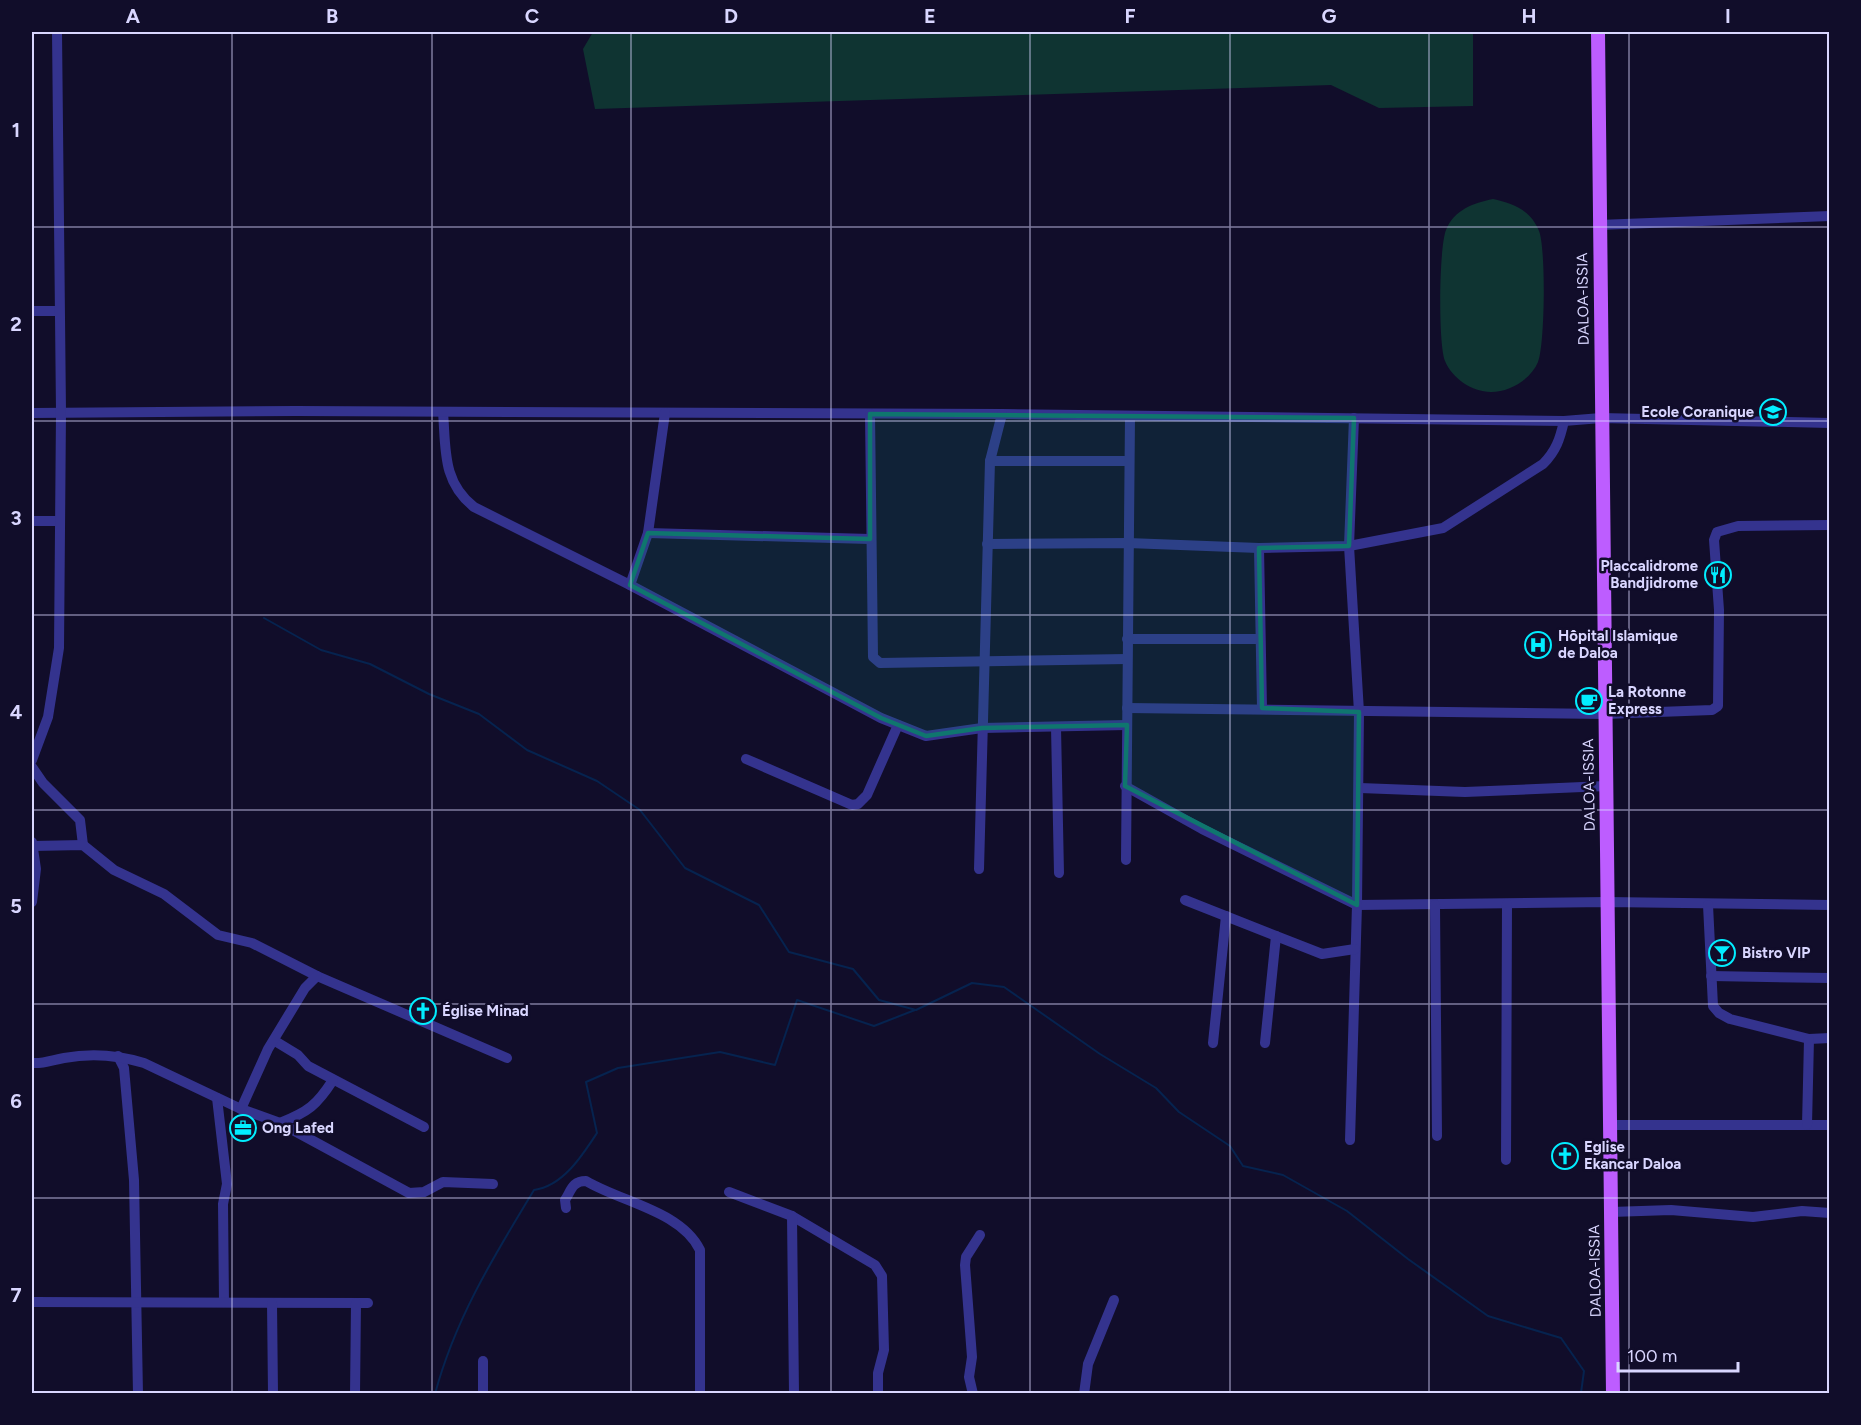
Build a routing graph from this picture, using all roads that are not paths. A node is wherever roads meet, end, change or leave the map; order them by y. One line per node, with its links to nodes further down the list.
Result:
1 (57, 32): 6 (street)
2 (1598, 32): 4 (main road, DALOA-ISSIA)
3 (1830, 216): 4 (street)
4 (1598, 225): 15 (main road, DALOA-ISSIA)
5 (32, 311): 6 (street)
6 (59, 311): 7 (street)
7 (61, 412): 8 (street); 9 (street); 21 (street)
8 (443, 412): 10 (street); 29 (street)
9 (32, 413)
10 (665, 413): 11 (street); 23 (street)
11 (870, 414): 12 (street); 24 (street)
12 (1002, 414): 13 (street); 18 (street)
13 (1130, 416): 14 (street); 19 (street)
14 (1354, 418): 16 (street); 27 (street)
15 (1601, 418): 16 (street); 17 (street); 37 (main road, DALOA-ISSIA)
16 (1564, 421): 27 (street)
17 (1830, 423)
18 (990, 461): 19 (street); 26 (street)
19 (1129, 461): 25 (street)
20 (32, 521): 21 (street)
21 (60, 521): 42 (street)
22 (1830, 525): 37 (street)
23 (648, 533): 24 (street); 29 (street)
24 (870, 539): 33 (street)
25 (1128, 543): 26 (street); 28 (street); 30 (street)
26 (987, 544): 33 (street)
27 (1349, 546): 28 (street); 36 (street)
28 (1259, 548): 31 (street)
29 (630, 585): 38 (street)
30 (1127, 639): 31 (street); 32 (street)
31 (1260, 639): 35 (street)
32 (1127, 659): 33 (street); 34 (street)
33 (983, 660): 41 (street)
34 (1127, 708): 35 (street); 39 (street)
35 (1262, 708): 36 (street)
36 (1359, 712): 37 (street); 48 (street)
37 (1605, 714): 47 (main road, DALOA-ISSIA)
38 (898, 725): 41 (street); 43 (street)
39 (1127, 725): 40 (street); 46 (street)
40 (1056, 727): 41 (street); 53 (street)
41 (982, 728): 52 (street)
42 (34, 743): 44 (street)
43 (746, 759)
44 (32, 760)
45 (32, 766): 50 (street)
46 (1125, 786): 51 (street); 58 (street)
47 (1606, 786): 48 (street); 56 (main road, DALOA-ISSIA)
48 (1360, 788): 58 (street)
49 (32, 844): 50 (street); 55 (street)
50 (83, 845): 65 (street)
51 (1126, 860)
52 (979, 869)
53 (1059, 873)
54 (1185, 900): 62 (street)
55 (32, 902)
56 (1607, 902): 57 (street); 60 (street); 80 (main road, DALOA-ISSIA)
57 (1507, 904): 59 (street); 86 (street)
58 (1357, 905): 59 (street); 64 (street)
59 (1434, 905): 84 (street)
60 (1708, 905): 61 (street); 66 (street)
61 (1830, 905)
62 (1226, 916): 63 (street); 71 (street)
63 (1276, 936): 64 (street); 72 (street)
64 (1355, 949): 85 (street)
65 (317, 976): 70 (street); 74 (street)
66 (1711, 976): 67 (street); 69 (street)
67 (1830, 978)
68 (1830, 1038): 69 (street)
69 (1809, 1039): 81 (street)
70 (275, 1041): 76 (street); 78 (street)
71 (1213, 1042)
72 (1265, 1043)
73 (118, 1056): 75 (street); 77 (street); 97 (street)
74 (507, 1058)
75 (32, 1063)
76 (333, 1080): 79 (street); 83 (street)
77 (217, 1098): 78 (street); 96 (street)
78 (242, 1108): 79 (street)
79 (280, 1123): 87 (street)
80 (1610, 1125): 81 (street); 90 (main road, DALOA-ISSIA)
81 (1807, 1125): 82 (street)
82 (1830, 1125)
83 (424, 1127)
84 (1437, 1136)
85 (1350, 1140)
86 (1506, 1160)
87 (493, 1184)
88 (729, 1192): 92 (street)
89 (566, 1208): 106 (street)
90 (1611, 1212): 91 (street); 111 (main road, DALOA-ISSIA)
91 (1830, 1213)
92 (792, 1216): 107 (street); 108 (street)
93 (980, 1235): 109 (street)
94 (1114, 1300): 110 (street)
95 (32, 1302): 97 (street)
96 (224, 1302): 97 (street); 98 (street)
97 (138, 1303): 102 (street)
98 (272, 1303): 99 (street); 103 (street)
99 (356, 1303): 100 (street); 104 (street)
100 (368, 1303)
101 (483, 1361): 105 (street)
102 (138, 1394)
103 (273, 1394)
104 (355, 1394)
105 (483, 1394)
106 (700, 1394)
107 (794, 1394)
108 (878, 1394)
109 (973, 1394)
110 (1084, 1394)
111 (1613, 1394)

